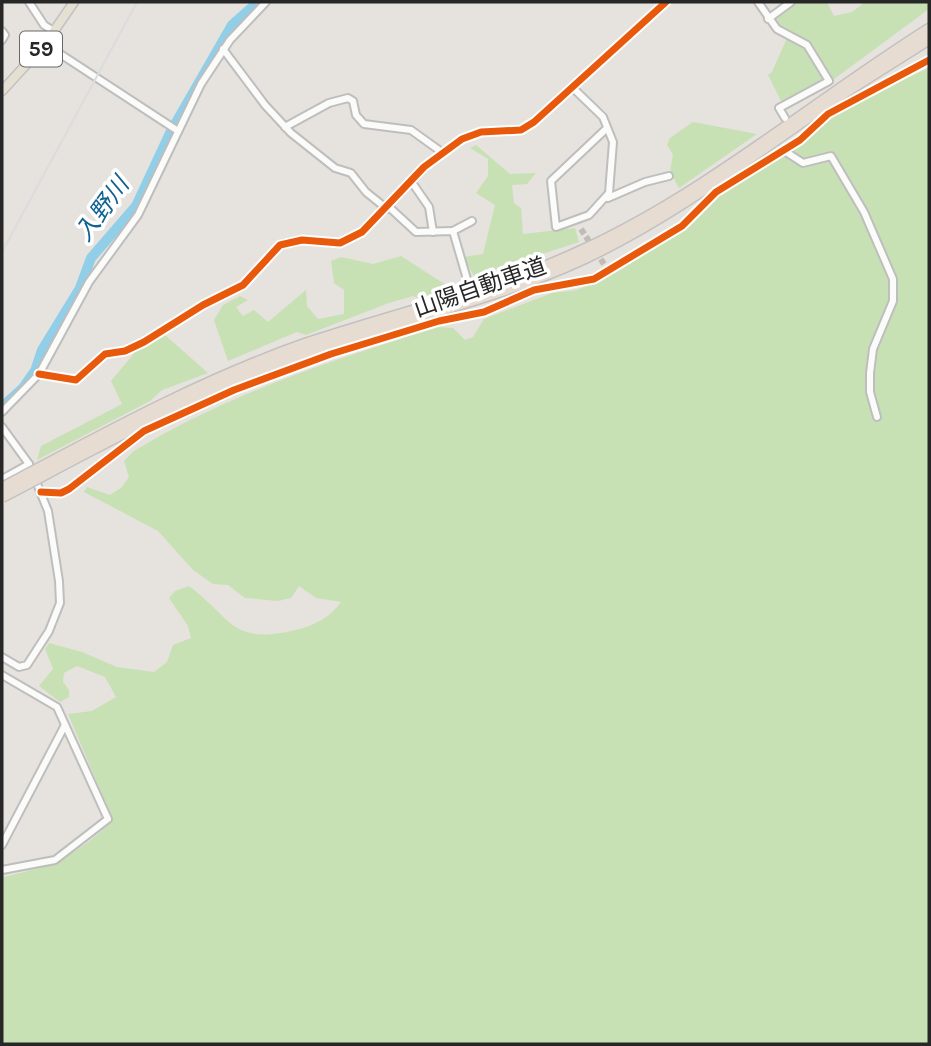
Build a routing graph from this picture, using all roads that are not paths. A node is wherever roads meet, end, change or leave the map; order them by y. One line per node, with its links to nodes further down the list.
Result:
1 (29, 2): 10 (street)
2 (74, 2): 10 (main road, 59)
3 (266, 2): 14 (street)
4 (666, 2): 16 (street)
5 (758, 2): 7 (street)
6 (791, 2): 7 (street)
7 (768, 19): 18 (street)
8 (929, 29): 40 (highway, 山陽自動車道)
9 (2, 32): 12 (street)
10 (54, 32): 13 (main road, 59)
11 (929, 39): 40 (highway, 山陽自動車道)
12 (2, 40)
13 (45, 44): 17 (main road, 59); 20 (street)
14 (223, 49): 19 (street); 20 (street)
15 (929, 60): 22 (street)
16 (572, 87): 21 (street); 23 (street)
17 (2, 91)
18 (785, 118)
19 (285, 127): 23 (street); 27 (street)
20 (174, 129): 36 (street)
21 (606, 129): 26 (street); 28 (street)
22 (782, 150): 34 (street); 38 (street)
23 (443, 153): 25 (street)
24 (669, 176): 26 (street)
25 (411, 181): 27 (street); 32 (street)
26 (608, 198): 28 (street)
27 (388, 208): 32 (street); 36 (street)
28 (578, 220): 30 (street)
29 (472, 221): 31 (street)
30 (581, 229)
31 (453, 231): 32 (street); 35 (street)
32 (433, 232)
33 (604, 264): 34 (street)
34 (608, 272): 43 (street)
35 (469, 286)
36 (39, 374): 37 (street)
37 (2, 412)
38 (877, 417)
39 (2, 427): 40 (street)
40 (35, 470): 41 (street); 42 (highway, 山陽自動車道, bridge); 43 (street); 44 (highway, 山陽自動車道, bridge)
41 (2, 479)
42 (2, 488)
43 (41, 492): 45 (street)
44 (2, 497)
45 (2, 657)
46 (2, 675): 47 (street)
47 (65, 725): 48 (street); 49 (street)
48 (2, 845)
49 (2, 870)

